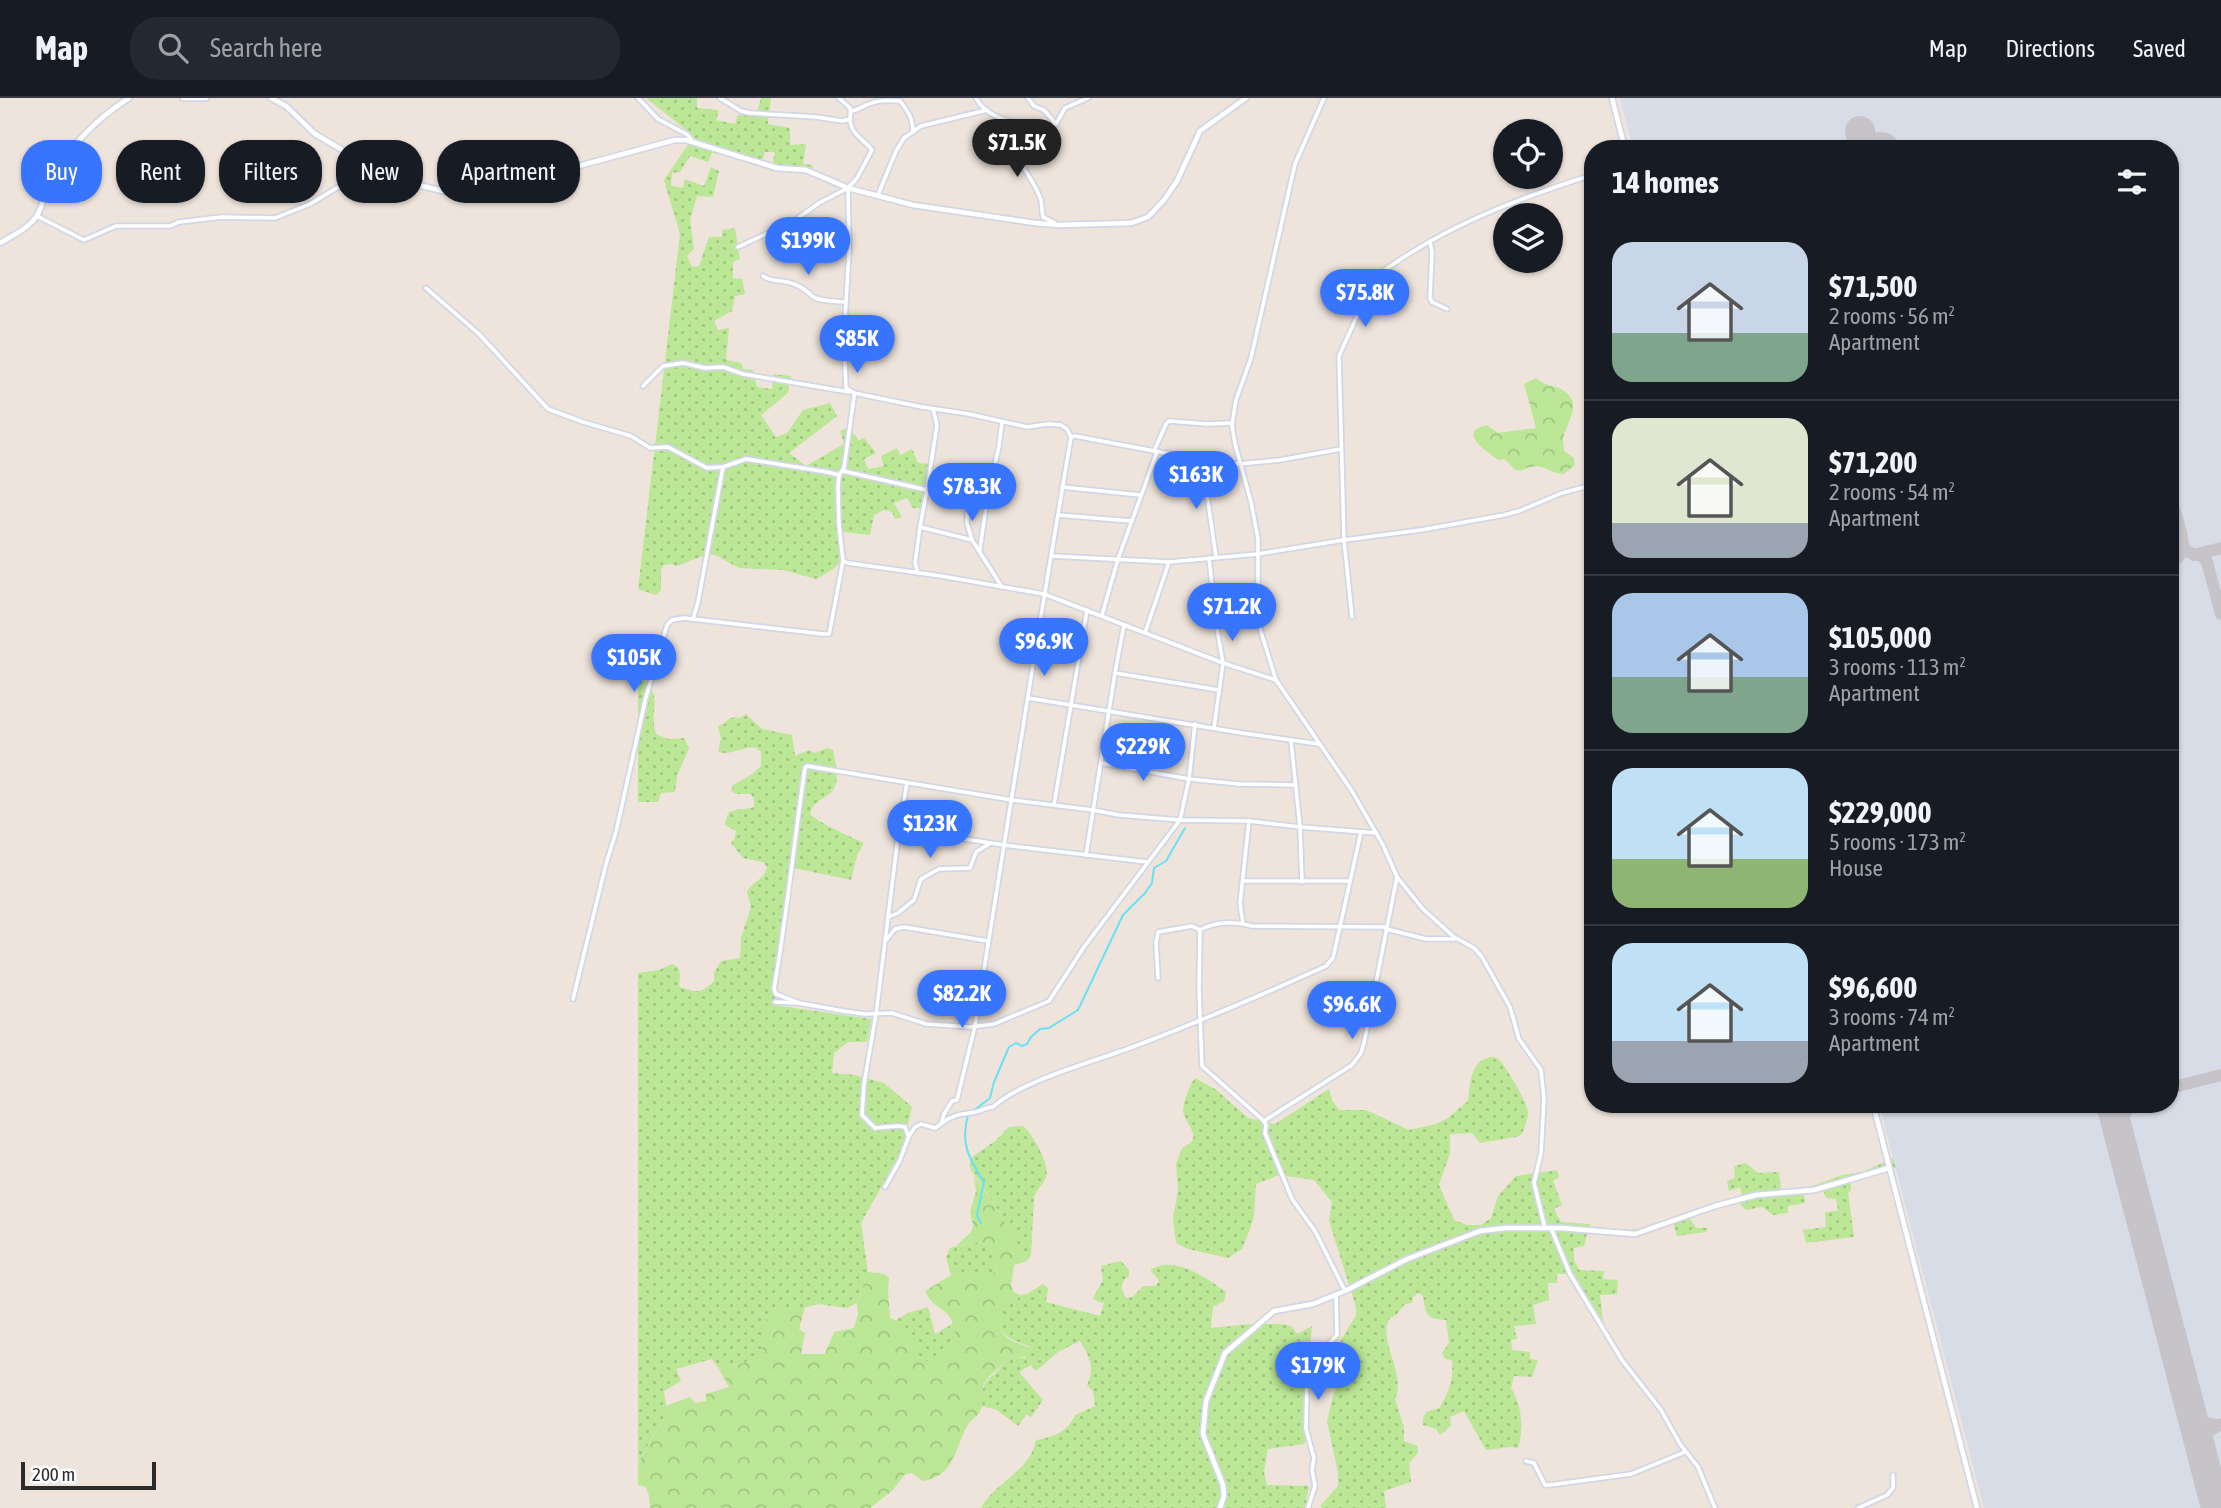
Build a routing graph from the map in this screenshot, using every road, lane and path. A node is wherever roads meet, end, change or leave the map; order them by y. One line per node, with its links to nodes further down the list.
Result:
1 (130, 98): 28 (street)
2 (183, 98): 3 (street)
3 (206, 98)
4 (271, 98): 22 (street)
5 (638, 98): 21 (street)
6 (720, 98): 16 (street)
7 (839, 98): 15 (street)
8 (976, 98): 14 (street)
9 (1028, 98): 17 (street)
10 (1088, 98): 17 (street)
11 (1247, 98): 29 (street)
12 (1324, 98): 41 (street)
13 (1612, 98): 20 (street)
14 (987, 110): 18 (street); 19 (street)
15 (851, 111): 16 (street); 19 (street)
16 (850, 120): 26 (street)
17 (1056, 124): 18 (street)
18 (1038, 127): 29 (street)
19 (913, 132): 27 (street)
20 (1623, 140)
21 (692, 141): 24 (street); 26 (street)
22 (336, 146)
23 (1584, 178): 30 (street)
24 (423, 186)
25 (336, 188): 28 (street)
26 (848, 188): 27 (street); 32 (street); 35 (street)
27 (878, 197): 29 (street)
28 (37, 216): 31 (street)
29 (1059, 225)
30 (1430, 242): 36 (street); 43 (street)
31 (0, 243)
32 (738, 247)
33 (763, 276): 35 (street)
34 (426, 288): 47 (street)
35 (845, 302): 38 (street)
36 (1447, 309)
37 (643, 386): 38 (street)
38 (853, 392): 39 (street); 48 (street)
39 (933, 409): 40 (street); 52 (street)
40 (1002, 422): 42 (street); 55 (street)
41 (1232, 423): 44 (street); 46 (street)
42 (1071, 437): 44 (street); 50 (street)
43 (1341, 449): 46 (street); 60 (street)
44 (1155, 451): 45 (street); 53 (street)
45 (1202, 460): 46 (street); 64 (street)
46 (1239, 464): 62 (street)
47 (723, 467): 49 (street); 75 (street)
48 (843, 471): 49 (street); 52 (street)
49 (839, 475): 67 (street)
50 (1062, 487): 53 (street); 56 (street)
51 (1584, 487): 60 (street)
52 (927, 490): 54 (street); 58 (street)
53 (1141, 495): 57 (street)
54 (968, 497): 55 (street); 59 (street)
55 (987, 500): 61 (street)
56 (1058, 515): 57 (street); 63 (street)
57 (1131, 521): 66 (street)
58 (920, 527): 59 (street); 69 (street)
59 (972, 540): 61 (street)
60 (1344, 540): 62 (street); 74 (street)
61 (980, 551): 70 (street)
62 (1258, 554): 64 (street); 80 (street)
63 (1052, 556): 66 (street); 71 (street)
64 (1216, 557): 65 (street)
65 (1209, 558): 68 (street); 78 (street)
66 (1118, 559): 68 (street); 73 (street)
67 (843, 561): 69 (street); 75 (street)
68 (1169, 562): 77 (street)
69 (918, 573): 70 (street)
70 (1002, 587): 71 (street)
71 (1044, 594): 72 (street); 82 (street)
72 (1087, 610): 73 (street); 83 (street)
73 (1102, 615): 76 (street)
74 (1352, 617)
75 (693, 619): 119 (street)
76 (1125, 625): 77 (street); 79 (street)
77 (1145, 633): 78 (street)
78 (1223, 663): 80 (street); 81 (street)
79 (1115, 673): 81 (street); 84 (street)
80 (1276, 680): 88 (street)
81 (1219, 690): 86 (street)
82 (1028, 698): 83 (street); 93 (street)
83 (1071, 704): 84 (street); 94 (street)
84 (1108, 712): 85 (street); 89 (street)
85 (1195, 724): 86 (street); 90 (street)
86 (1214, 728): 87 (street)
87 (1291, 740): 88 (street); 92 (street)
88 (1320, 744): 101 (street)
89 (1101, 763): 90 (street); 95 (street)
90 (1189, 779): 92 (street); 96 (street)
91 (907, 783): 93 (street); 99 (street); 121 (street)
92 (1294, 785): 98 (street)
93 (1012, 800): 94 (street); 103 (street)
94 (1054, 805): 95 (street)
95 (1093, 810): 96 (street); 104 (street)
96 (1180, 820): 97 (street); 105 (street)
97 (1249, 821): 98 (street); 107 (street)
98 (1300, 827): 100 (street); 109 (street)
99 (899, 829): 102 (street); 110 (street)
100 (1361, 832): 101 (street); 108 (street)
101 (1377, 832): 106 (street)
102 (991, 843): 103 (street); 110 (street)
103 (1004, 845): 104 (street); 116 (street)
104 (1086, 855): 105 (street)
105 (1147, 862): 124 (street)
106 (1397, 877): 113 (street); 115 (street)
107 (1243, 881): 109 (street); 111 (street)
108 (1350, 881): 109 (street); 112 (street)
109 (1302, 882)
110 (888, 916): 117 (street)
111 (1243, 923): 112 (street); 114 (street)
112 (1340, 927): 113 (street); 123 (street)
113 (1386, 928): 115 (street); 126 (street)
114 (1200, 930): 118 (street); 123 (street)
115 (1456, 938): 131 (street)
116 (988, 941): 117 (street); 124 (street)
117 (885, 944): 122 (street)
118 (1158, 978)
119 (573, 999)
120 (775, 1002): 121 (street)
121 (799, 1003): 122 (street)
122 (876, 1014): 124 (street); 128 (street)
123 (1201, 1019): 126 (street); 127 (street)
124 (975, 1026): 127 (street)
125 (1875, 1113): 129 (street)
126 (1264, 1121): 132 (street)
127 (941, 1124): 128 (street)
128 (909, 1136): 130 (street)
129 (1889, 1168): 131 (street); 141 (street)
130 (885, 1187)
131 (1548, 1228): 132 (street); 134 (street)
132 (1345, 1291): 133 (street)
133 (1336, 1295): 137 (street); 138 (street)
134 (1685, 1452): 135 (street); 139 (street)
135 (1526, 1461)
136 (1893, 1475): 140 (street)
137 (1220, 1508)
138 (1308, 1508)
139 (1715, 1508)
140 (1858, 1508)
141 (1977, 1508)

